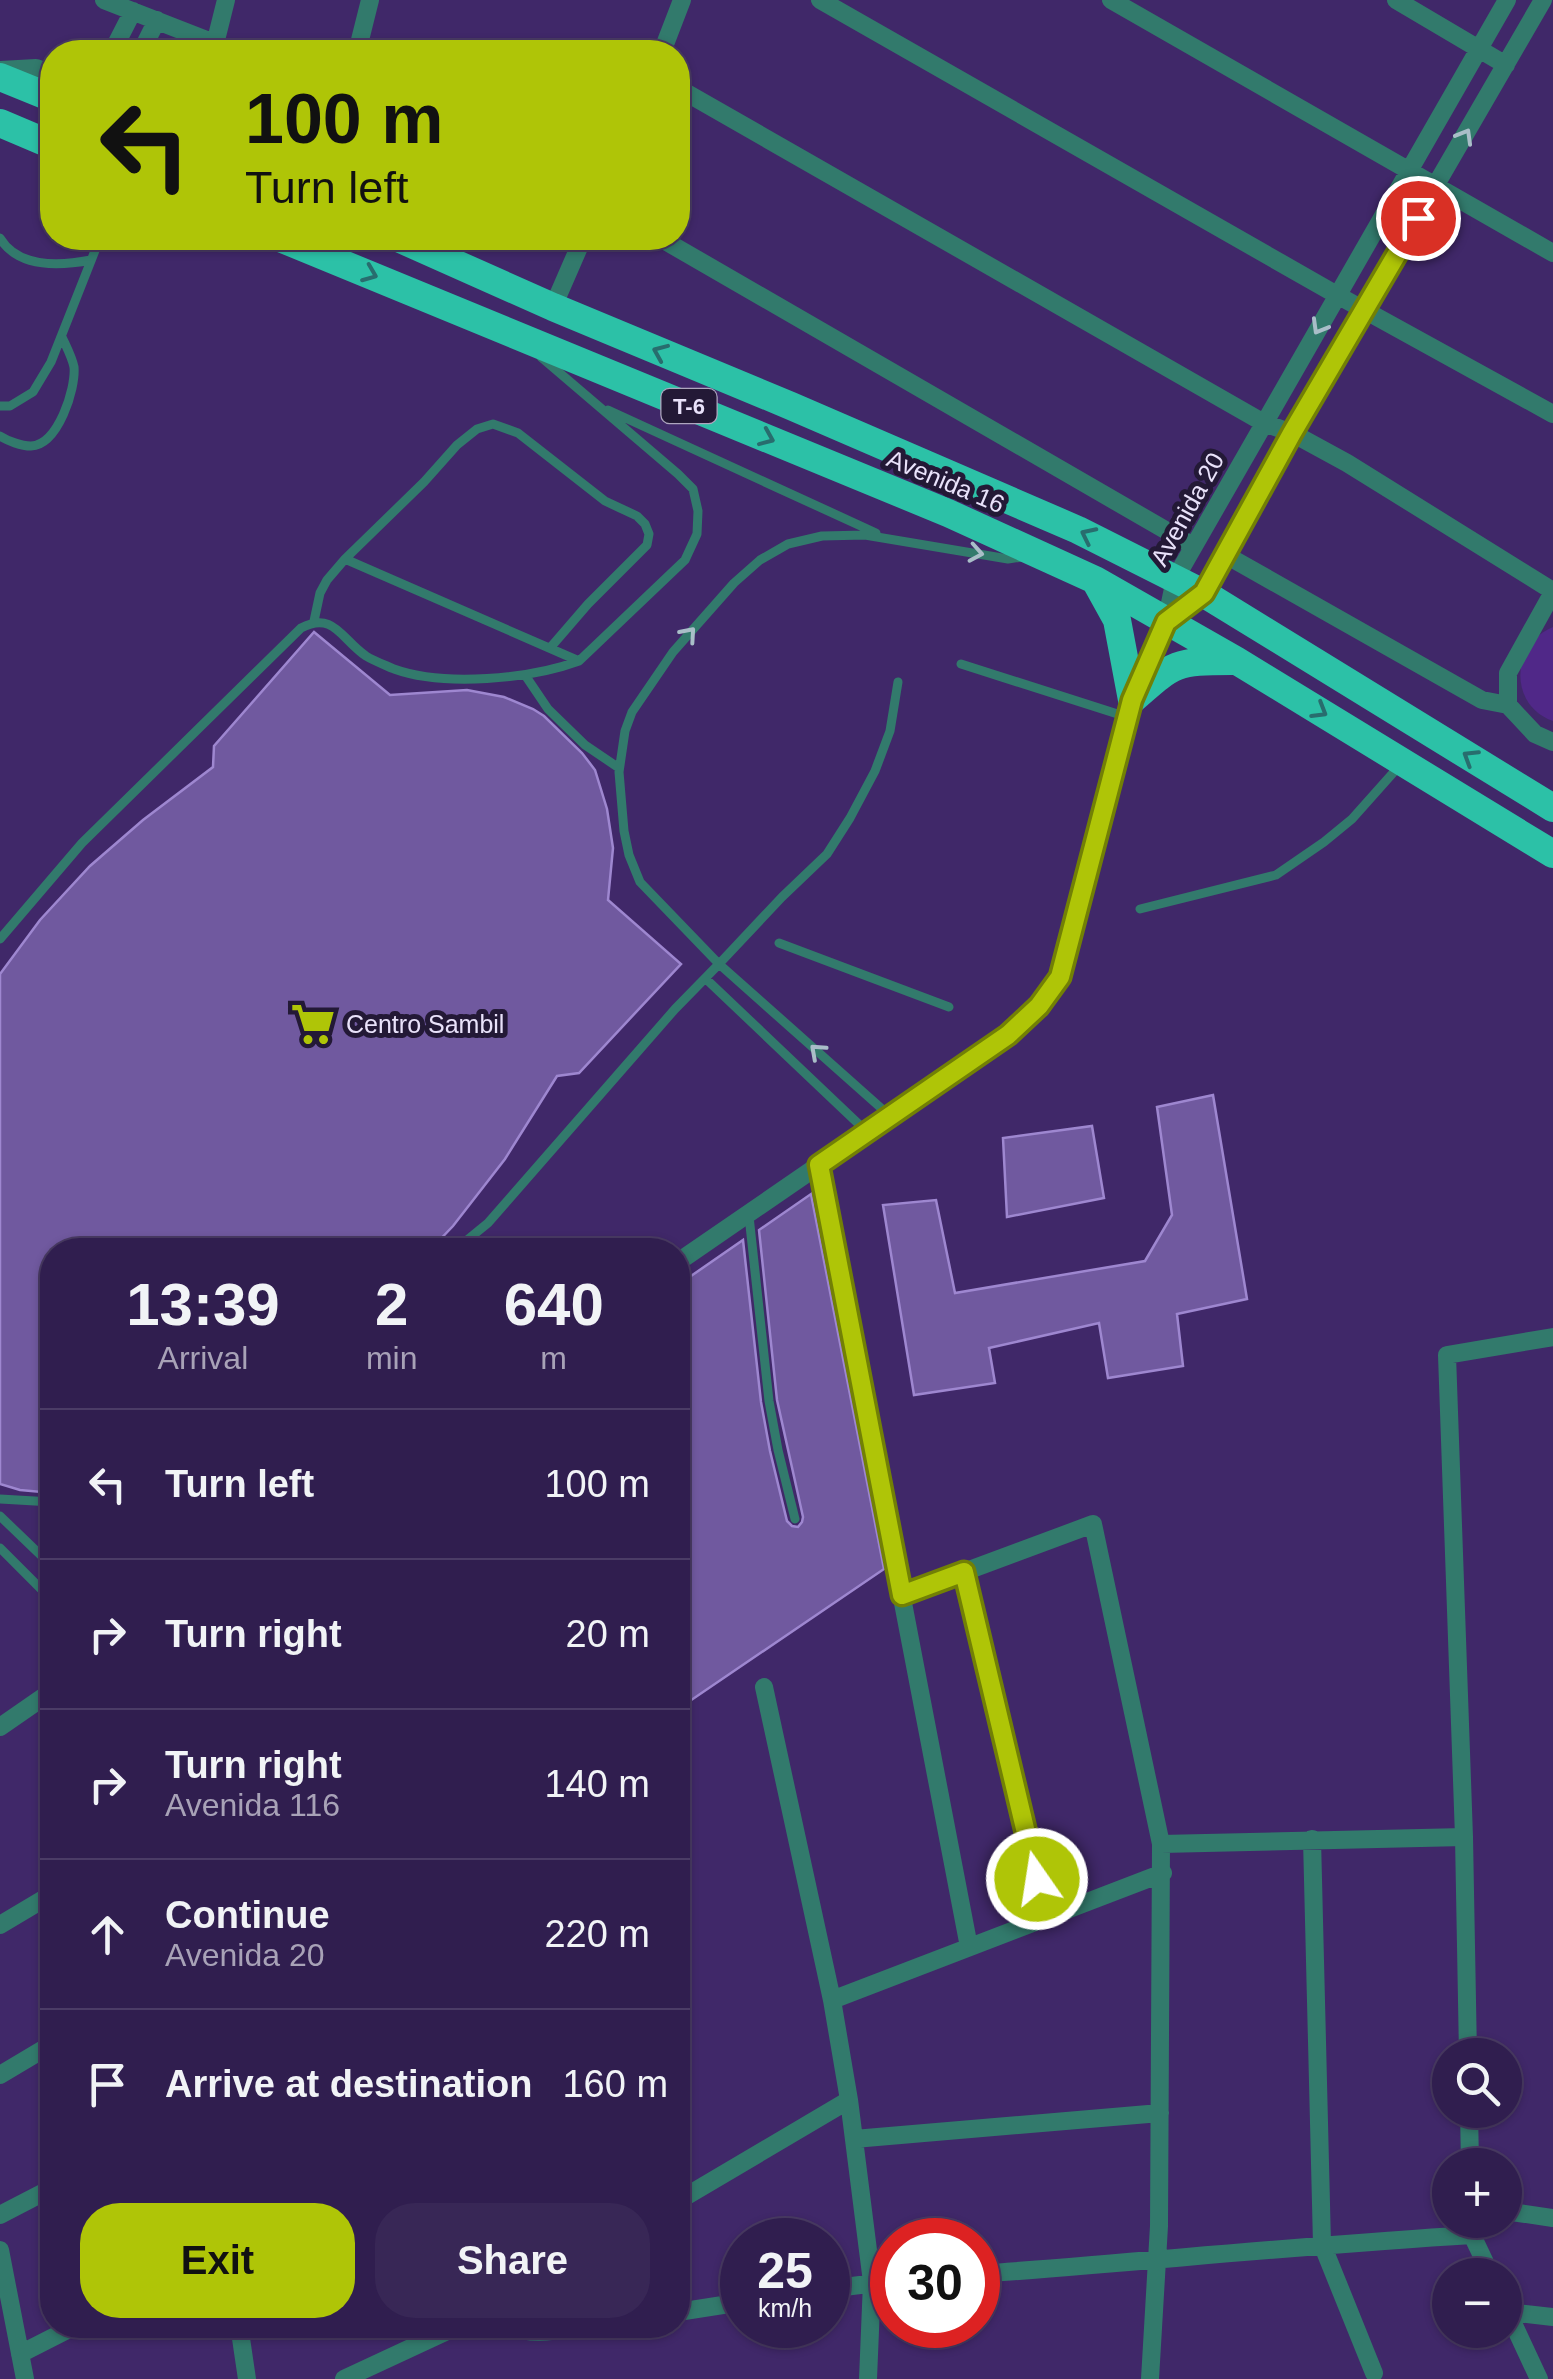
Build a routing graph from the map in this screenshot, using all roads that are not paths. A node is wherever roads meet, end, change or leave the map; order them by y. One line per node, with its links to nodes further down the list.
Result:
1 (104, 0): 10 (street)
2 (226, 0): 15 (street)
3 (370, 0): 16 (street)
4 (682, 0): 17 (street)
5 (820, 0): 36 (street)
6 (1111, 0): 26 (street)
7 (1396, 0): 18 (street)
8 (1506, 0): 18 (street, Avenida 20)
9 (1545, 8): 19 (street)
10 (132, 11): 11 (street); 12 (street)
11 (157, 20): 13 (street); 14 (street)
12 (118, 40)
13 (146, 40)
14 (206, 40)
15 (217, 40)
16 (360, 40)
17 (667, 40)
18 (1480, 49): 19 (street); 26 (street, Avenida 20)
19 (1506, 64): 27 (street, one-way to 19)
20 (40, 70): 21 (street)
21 (0, 74): 22 (highway)
22 (40, 92)
23 (690, 95): 44 (street)
24 (2, 130): 25 (highway)
25 (40, 141)
26 (1410, 170): 27 (street); 36 (street, Avenida 20)
27 (1436, 187): 34 (street); 38 (street)
28 (0, 238): 35 (lane)
29 (95, 250): 35 (lane)
30 (310, 250): 39 (highway, Avenida 16 / T-6, one-way to 39)
31 (425, 250): 37 (highway, Avenida 16 / T-6)
32 (577, 250): 37 (street)
33 (681, 250): 48 (street)
34 (1553, 253)
35 (91, 260): 40 (lane)
36 (1337, 295): 38 (street); 44 (street, Avenida 20, one-way to 44)
37 (553, 307): 52 (highway, Avenida 16 / T-6, one-way to 37)
38 (1365, 309): 43 (street); 45 (street)
39 (513, 332): 41 (lane); 49 (highway, Avenida 16 / T-6, one-way to 49)
40 (62, 336): 42 (lane); 46 (lane)
41 (596, 405): 47 (lane); 59 (lane)
42 (0, 406)
43 (1553, 414)
44 (1264, 423): 45 (street); 48 (street, Avenida 20)
45 (1292, 433): 50 (street); 54 (street)
46 (0, 436)
47 (885, 537): 49 (lane, one-way to 49); 68 (lane, one-way to 47)
48 (1193, 546): 52 (street, Avenida 20)
49 (1038, 554): 53 (highway, Avenida 16 / T-6)
50 (1224, 554): 55 (street); 64 (street)
51 (345, 560): 56 (lane); 58 (lane); 58 (lane)
52 (1174, 579): 55 (highway, Avenida 16 / T-6); 57 (street, Avenida 20)
53 (1095, 580): 57 (highway, Avenida 16 / T-6); 65 (highway)
54 (1553, 592): 64 (street)
55 (1204, 593): 57 (street); 69 (highway, Avenida 16 / T-6, one-way to 55)
56 (314, 621): 62 (lane); 72 (lane)
57 (1166, 622): 60 (highway, Avenida 16 / T-6); 65 (street, Avenida 20)
58 (550, 648): 59 (lane)
59 (579, 660): 62 (lane)
60 (1237, 661): 65 (highway); 67 (highway, Avenida 16 / T-6, one-way to 67)
61 (961, 664): 65 (lane)
62 (525, 675): 68 (lane)
63 (898, 682): 74 (lane)
64 (1508, 705): 66 (street)
65 (1130, 709): 77 (street, Avenida 20)
66 (1553, 742)
67 (1403, 762): 70 (highway, Avenida 16 / T-6); 71 (lane)
68 (619, 768): 74 (lane)
69 (1553, 808)
70 (1553, 854)
71 (1140, 909)
72 (0, 940)
73 (780, 942): 76 (lane)
74 (720, 964): 75 (lane); 77 (lane, one-way to 74)
75 (705, 978): 78 (lane); 81 (lane)
76 (949, 1006)
77 (890, 1116): 78 (street, Avenida 20)
78 (867, 1132): 79 (street, Avenida 20)
79 (819, 1165): 80 (street, Avenida 20); 92 (street)
80 (749, 1213): 82 (street, Avenida 20); 87 (lane)
81 (470, 1238)
82 (690, 1254)
83 (1553, 1336): 97 (street)
84 (0, 1499): 85 (lane)
85 (40, 1501)
86 (0, 1516): 89 (lane)
87 (795, 1519)
88 (0, 1548): 91 (lane)
89 (40, 1554)
90 (964, 1572): 92 (street); 99 (street); 102 (street)
91 (40, 1588)
92 (902, 1595): 104 (street)
93 (764, 1688): 105 (street)
94 (40, 1699): 95 (street)
95 (3, 1725): 96 (street)
96 (0, 1741)
97 (1464, 1837): 98 (street); 106 (street)
98 (1312, 1840): 99 (street); 118 (street)
99 (1161, 1844): 100 (street)
100 (1163, 1873): 102 (street); 110 (street)
101 (40, 1901): 103 (street)
102 (1046, 1918): 104 (street)
103 (0, 1925)
104 (970, 1948): 105 (street)
105 (832, 2000): 109 (street)
106 (1468, 2038)
107 (40, 2051): 108 (street)
108 (0, 2075)
109 (849, 2100): 111 (street); 113 (street)
110 (1160, 2112): 111 (street); 120 (street)
111 (854, 2139): 121 (street)
112 (40, 2194): 115 (street)
113 (690, 2194)
114 (1522, 2213): 116 (street)
115 (0, 2216)
116 (1553, 2218)
117 (1432, 2232): 118 (street)
118 (1322, 2244): 120 (street); 133 (street)
119 (0, 2250): 132 (street)
120 (1158, 2261): 122 (street); 138 (street)
121 (870, 2266)
122 (1000, 2272)
123 (720, 2305): 124 (street)
124 (690, 2310)
125 (1522, 2312): 126 (street)
126 (1553, 2317)
127 (870, 2330): 137 (street)
128 (51, 2338): 132 (street)
129 (240, 2338): 135 (street)
130 (432, 2338): 136 (street)
131 (1522, 2343): 139 (street)
132 (20, 2354): 134 (street)
133 (1374, 2373)
134 (25, 2379)
135 (247, 2379)
136 (344, 2379)
137 (868, 2379)
138 (1150, 2379)
139 (1539, 2379)

